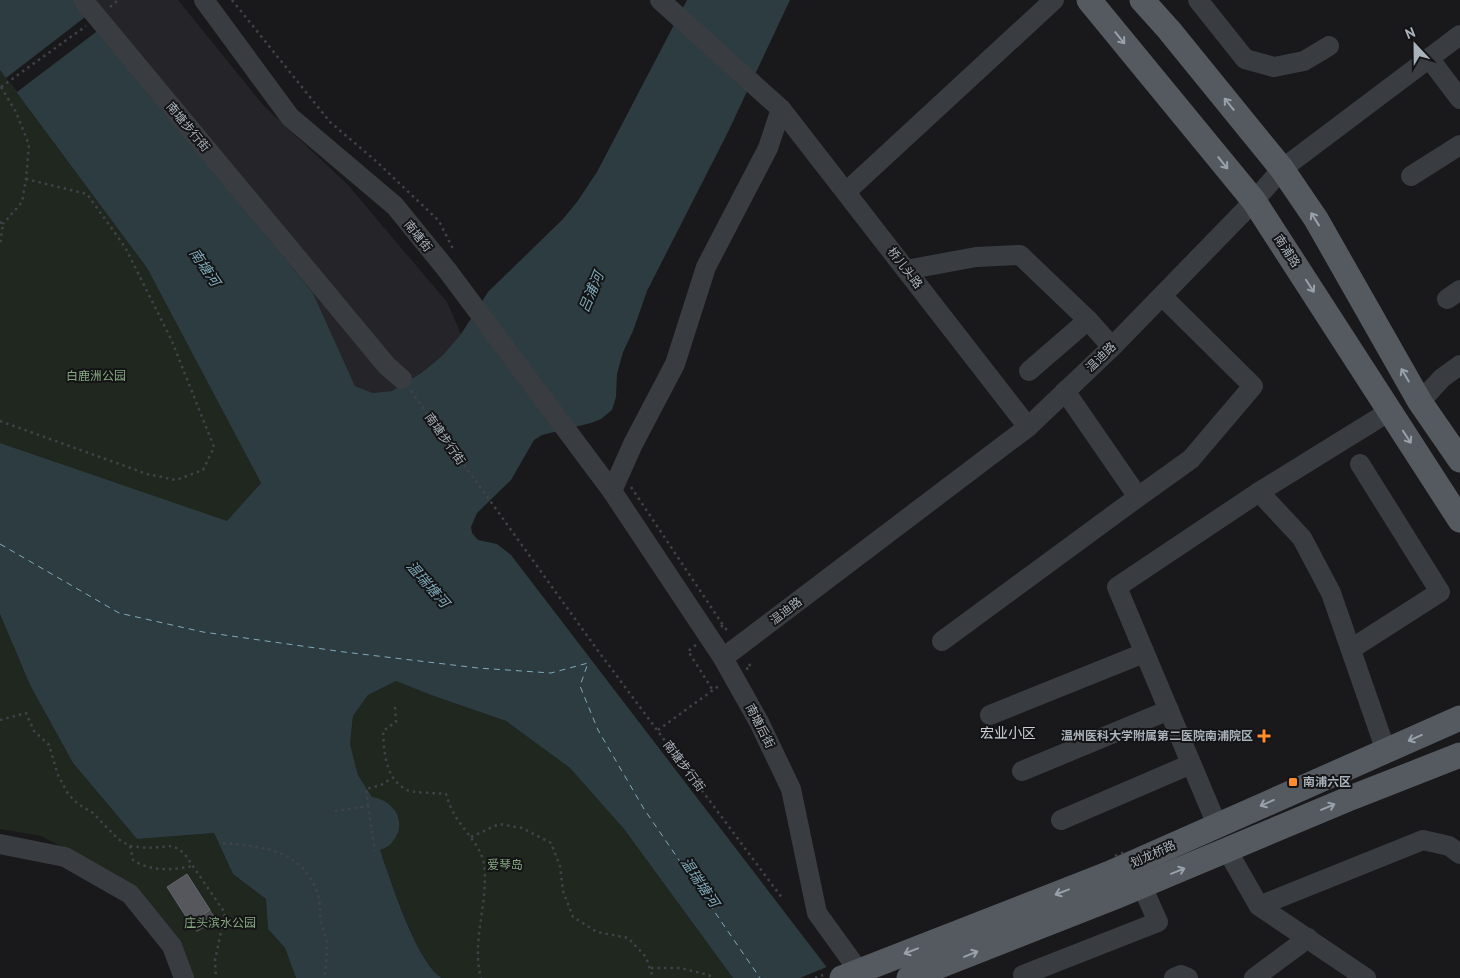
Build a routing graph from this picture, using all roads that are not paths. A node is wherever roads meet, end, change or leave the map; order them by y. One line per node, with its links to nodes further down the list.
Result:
1 (83, 0): 24 (street, 南塘步行街)
2 (204, 0): 31 (street, 南塘街, bridge)
3 (660, 0): 12 (street, 桥儿头路)
4 (1054, 0): 16 (street)
5 (1089, 0): 17 (main road, 南浦路, one-way to 17)
6 (1142, 0): 14 (main road, one-way to 6)
7 (1198, 0): 9 (street)
8 (1460, 35): 10 (street, 温迪路)
9 (1329, 46)
10 (1429, 58): 11 (street); 14 (street, 温迪路)
11 (1460, 99)
12 (782, 109): 16 (street, 桥儿头路); 31 (street)
13 (1460, 145): 15 (street)
14 (1282, 169): 17 (street, 温迪路); 26 (main road, one-way to 14)
15 (1411, 176)
16 (846, 192): 18 (street, 桥儿头路)
17 (1254, 202): 19 (street, 温迪路); 27 (main road, 南浦路, one-way to 27)
18 (906, 270): 20 (street); 28 (street, 桥儿头路)
19 (1162, 296): 21 (street, 温迪路); 33 (street)
20 (1088, 320): 21 (street); 23 (street)
21 (1112, 347): 25 (street, 温迪路)
22 (1460, 365): 26 (street)
23 (1029, 371)
24 (402, 378)
25 (1065, 391): 28 (street, 温迪路); 33 (street)
26 (1420, 402): 29 (main road)
27 (1390, 411): 32 (street); 34 (main road, 南浦路, one-way to 34)
28 (1028, 426): 37 (street, 温迪路)
29 (1460, 460)
30 (1360, 464): 36 (street)
31 (612, 491): 37 (street, 南塘后街)
32 (1259, 492): 36 (street); 38 (street)
33 (1138, 497): 35 (street)
34 (1460, 520)
35 (942, 641)
36 (1351, 649): 42 (street)
37 (731, 653): 57 (street, 南塘后街)
38 (1144, 653): 39 (street); 40 (street)
39 (1168, 710): 44 (street); 45 (street)
40 (990, 715)
41 (1460, 718): 42 (main road, 划龙桥路, one-way to 42)
42 (1386, 751): 47 (main road, 划龙桥路, one-way to 47)
43 (1460, 754): 49 (main road, 划龙桥路, one-way to 43)
44 (1191, 764): 46 (street); 47 (street)
45 (1022, 771)
46 (1061, 820)
47 (1217, 825): 51 (main road, 划龙桥路)
48 (0, 844): 55 (street)
49 (1227, 850): 52 (main road, 划龙桥路, one-way to 49); 53 (street)
50 (1460, 854): 53 (street)
51 (1112, 885): 52 (main road, 划龙桥路); 56 (main road, 划龙桥路, one-way to 56, bridge); 58 (main road, 划龙桥路, one-way to 51)
52 (1142, 886): 59 (street)
53 (1259, 906): 54 (street)
54 (1308, 938): 62 (street); 63 (street)
55 (184, 978)
56 (842, 978)
57 (864, 978)
58 (909, 978)
59 (1024, 978)
60 (1174, 978): 61 (street)
61 (1188, 978)
62 (1254, 978)
63 (1366, 978)

